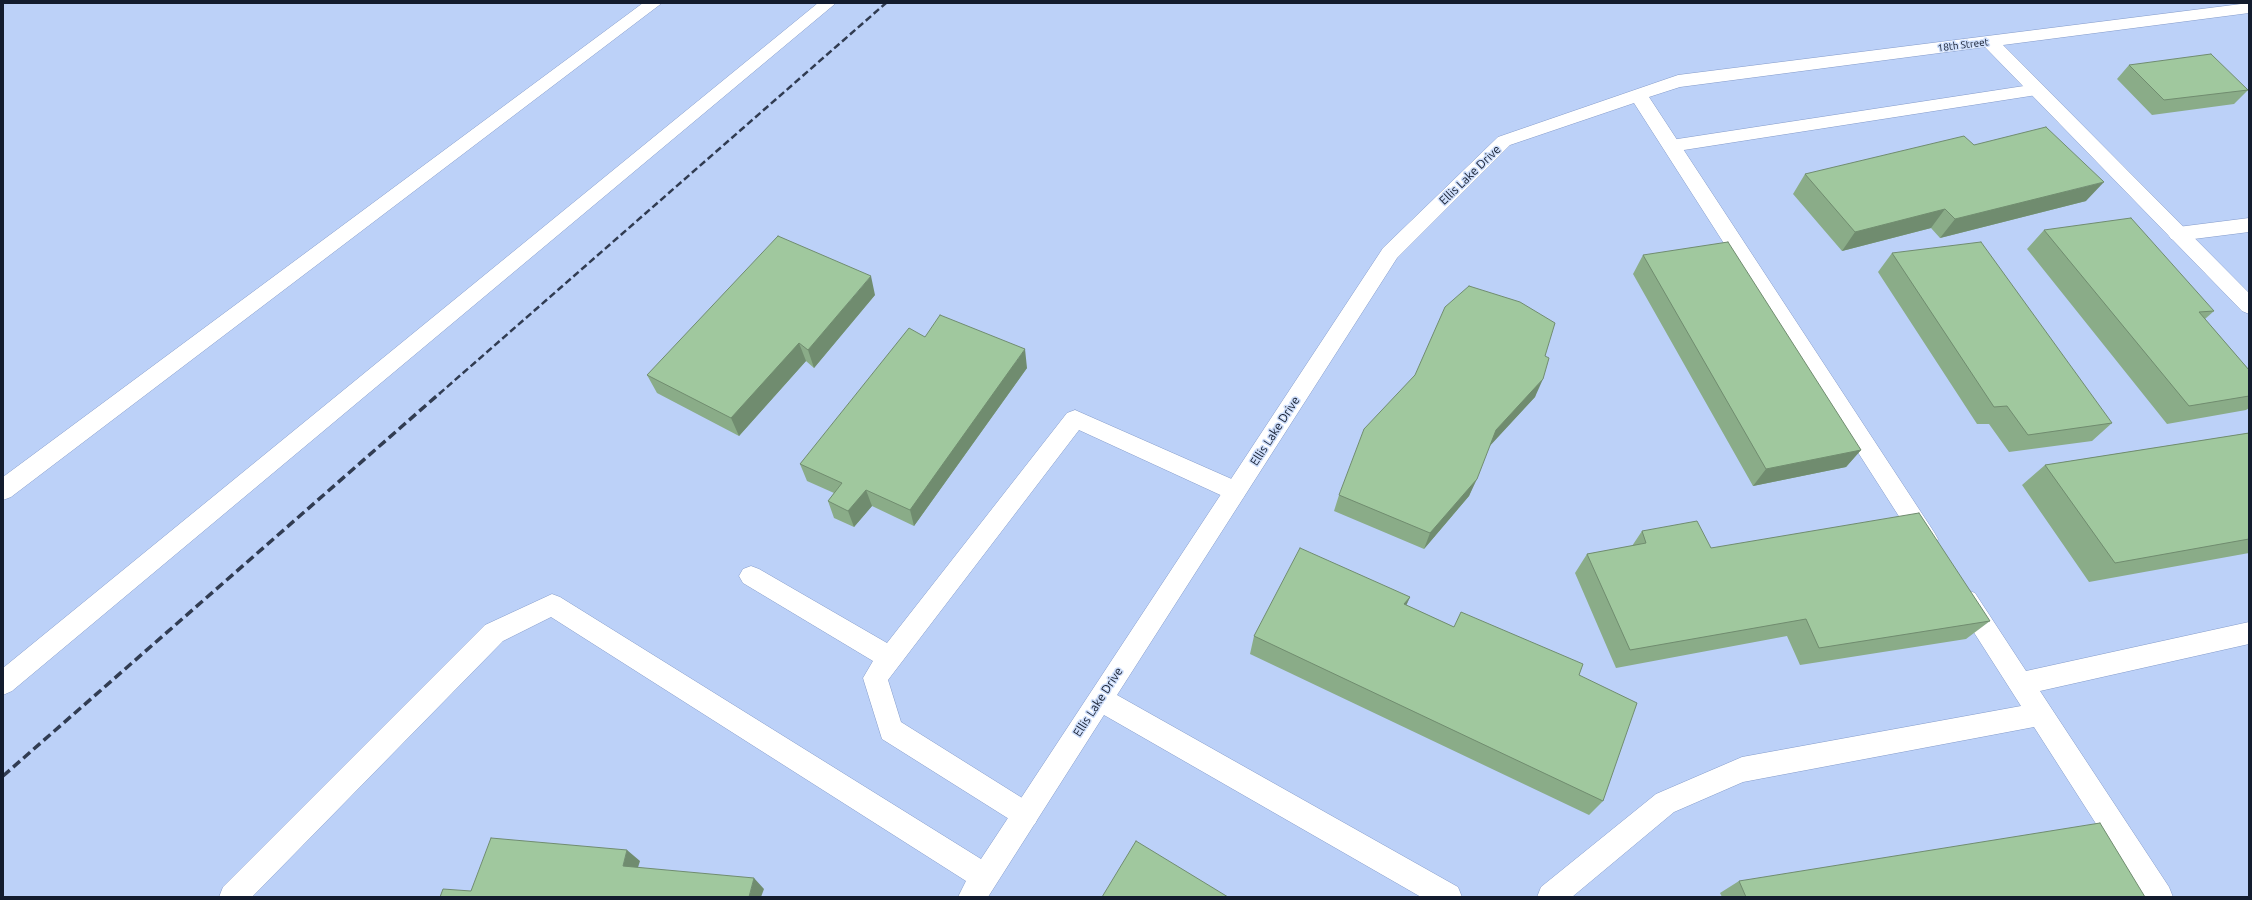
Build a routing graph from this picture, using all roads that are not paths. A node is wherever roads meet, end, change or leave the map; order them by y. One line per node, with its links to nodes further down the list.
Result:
1 (654, 3): 12 (street)
2 (828, 3): 19 (street)
3 (2249, 8): 4 (street, 18th Street)
4 (1989, 41): 5 (street, 18th Street); 6 (street)
5 (1678, 81): 7 (street, Ellis Lake Drive)
6 (2037, 90): 8 (street); 10 (street)
7 (1638, 95): 8 (street); 13 (street, Ellis Lake Drive)
8 (1671, 146): 14 (street)
9 (2249, 225): 10 (street)
10 (2178, 234): 11 (street)
11 (2249, 306)
12 (3, 490)
13 (1235, 491): 18 (street); 21 (street, Ellis Lake Drive)
14 (1938, 557)
15 (751, 576): 18 (street)
16 (1956, 584): 20 (street)
17 (2249, 633): 20 (street)
18 (891, 658): 23 (street)
19 (3, 684)
20 (2020, 684): 22 (street)
21 (1100, 699): 23 (street, Ellis Lake Drive); 27 (street)
22 (2040, 714): 25 (street); 28 (street)
23 (1026, 815): 24 (street, Ellis Lake Drive)
24 (979, 887): 26 (street)
25 (1565, 892)
26 (233, 897)
27 (1448, 897)
28 (2159, 897)

